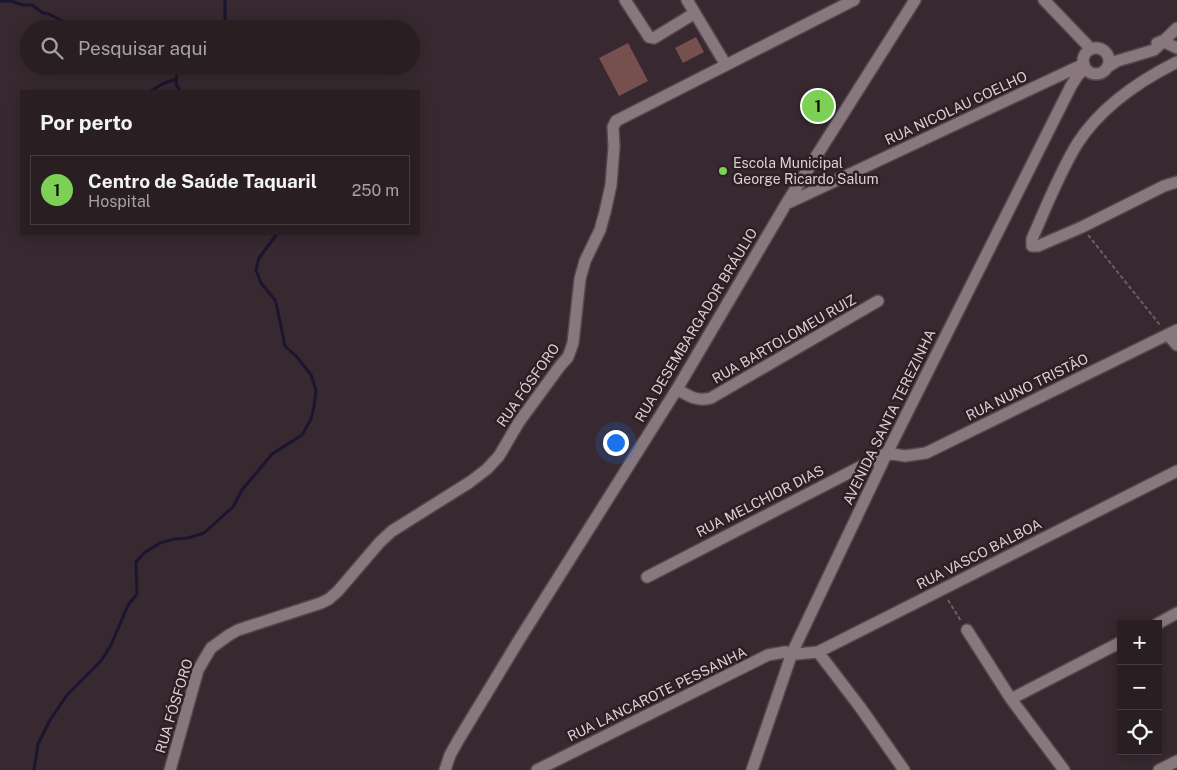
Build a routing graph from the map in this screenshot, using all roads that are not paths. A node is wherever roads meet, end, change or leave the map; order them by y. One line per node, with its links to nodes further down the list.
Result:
1 (625, 0): 6 (street)
2 (687, 0): 6 (street)
3 (854, 0): 14 (street, RUA FÓSFORO)
4 (915, 0): 17 (street, RUA DESEMBARGADOR BRÁULIO)
5 (1044, 0): 10 (street)
6 (695, 13): 14 (street)
7 (1177, 28): 8 (street)
8 (1162, 41): 9 (street); 11 (street); 12 (street)
9 (1177, 48): 11 (street)
10 (1091, 49): 12 (street); 15 (street)
11 (1154, 50): 12 (street)
12 (1108, 61): 15 (street)
13 (1177, 62): 16 (street)
14 (726, 66): 34 (street, RUA FÓSFORO)
15 (1087, 68): 17 (street, RUA NICOLAU COELHO); 22 (street, AVENIDA SANTA TEREZINHA)
16 (1177, 182)
17 (786, 204): 21 (street, RUA DESEMBARGADOR BRÁULIO)
18 (878, 301): 21 (street, RUA BARTOLOMEU RUIZ)
19 (1173, 332): 20 (street); 22 (street, RUA NUNO TRISTÃO)
20 (1177, 345)
21 (677, 389): 35 (street, RUA DESEMBARGADOR BRÁULIO)
22 (887, 452): 24 (street, RUA MELCHIOR DIAS); 30 (street, AVENIDA SANTA TEREZINHA)
23 (1177, 472): 29 (street, RUA VASCO BALBOA)
24 (647, 577)
25 (1177, 613): 26 (street)
26 (1162, 621)
27 (966, 630): 31 (street)
28 (1117, 644): 31 (street)
29 (818, 652): 30 (street, RUA VASCO BALBOA); 33 (street)
30 (792, 653): 36 (street, RUA LANCAROTE PESSANHA); 37 (street, AVENIDA SANTA TEREZINHA)
31 (1012, 698): 38 (street)
32 (1177, 761): 39 (street)
33 (900, 768)
34 (170, 770)
35 (445, 770)
36 (537, 770)
37 (752, 770)
38 (1064, 770)
39 (1159, 770)

